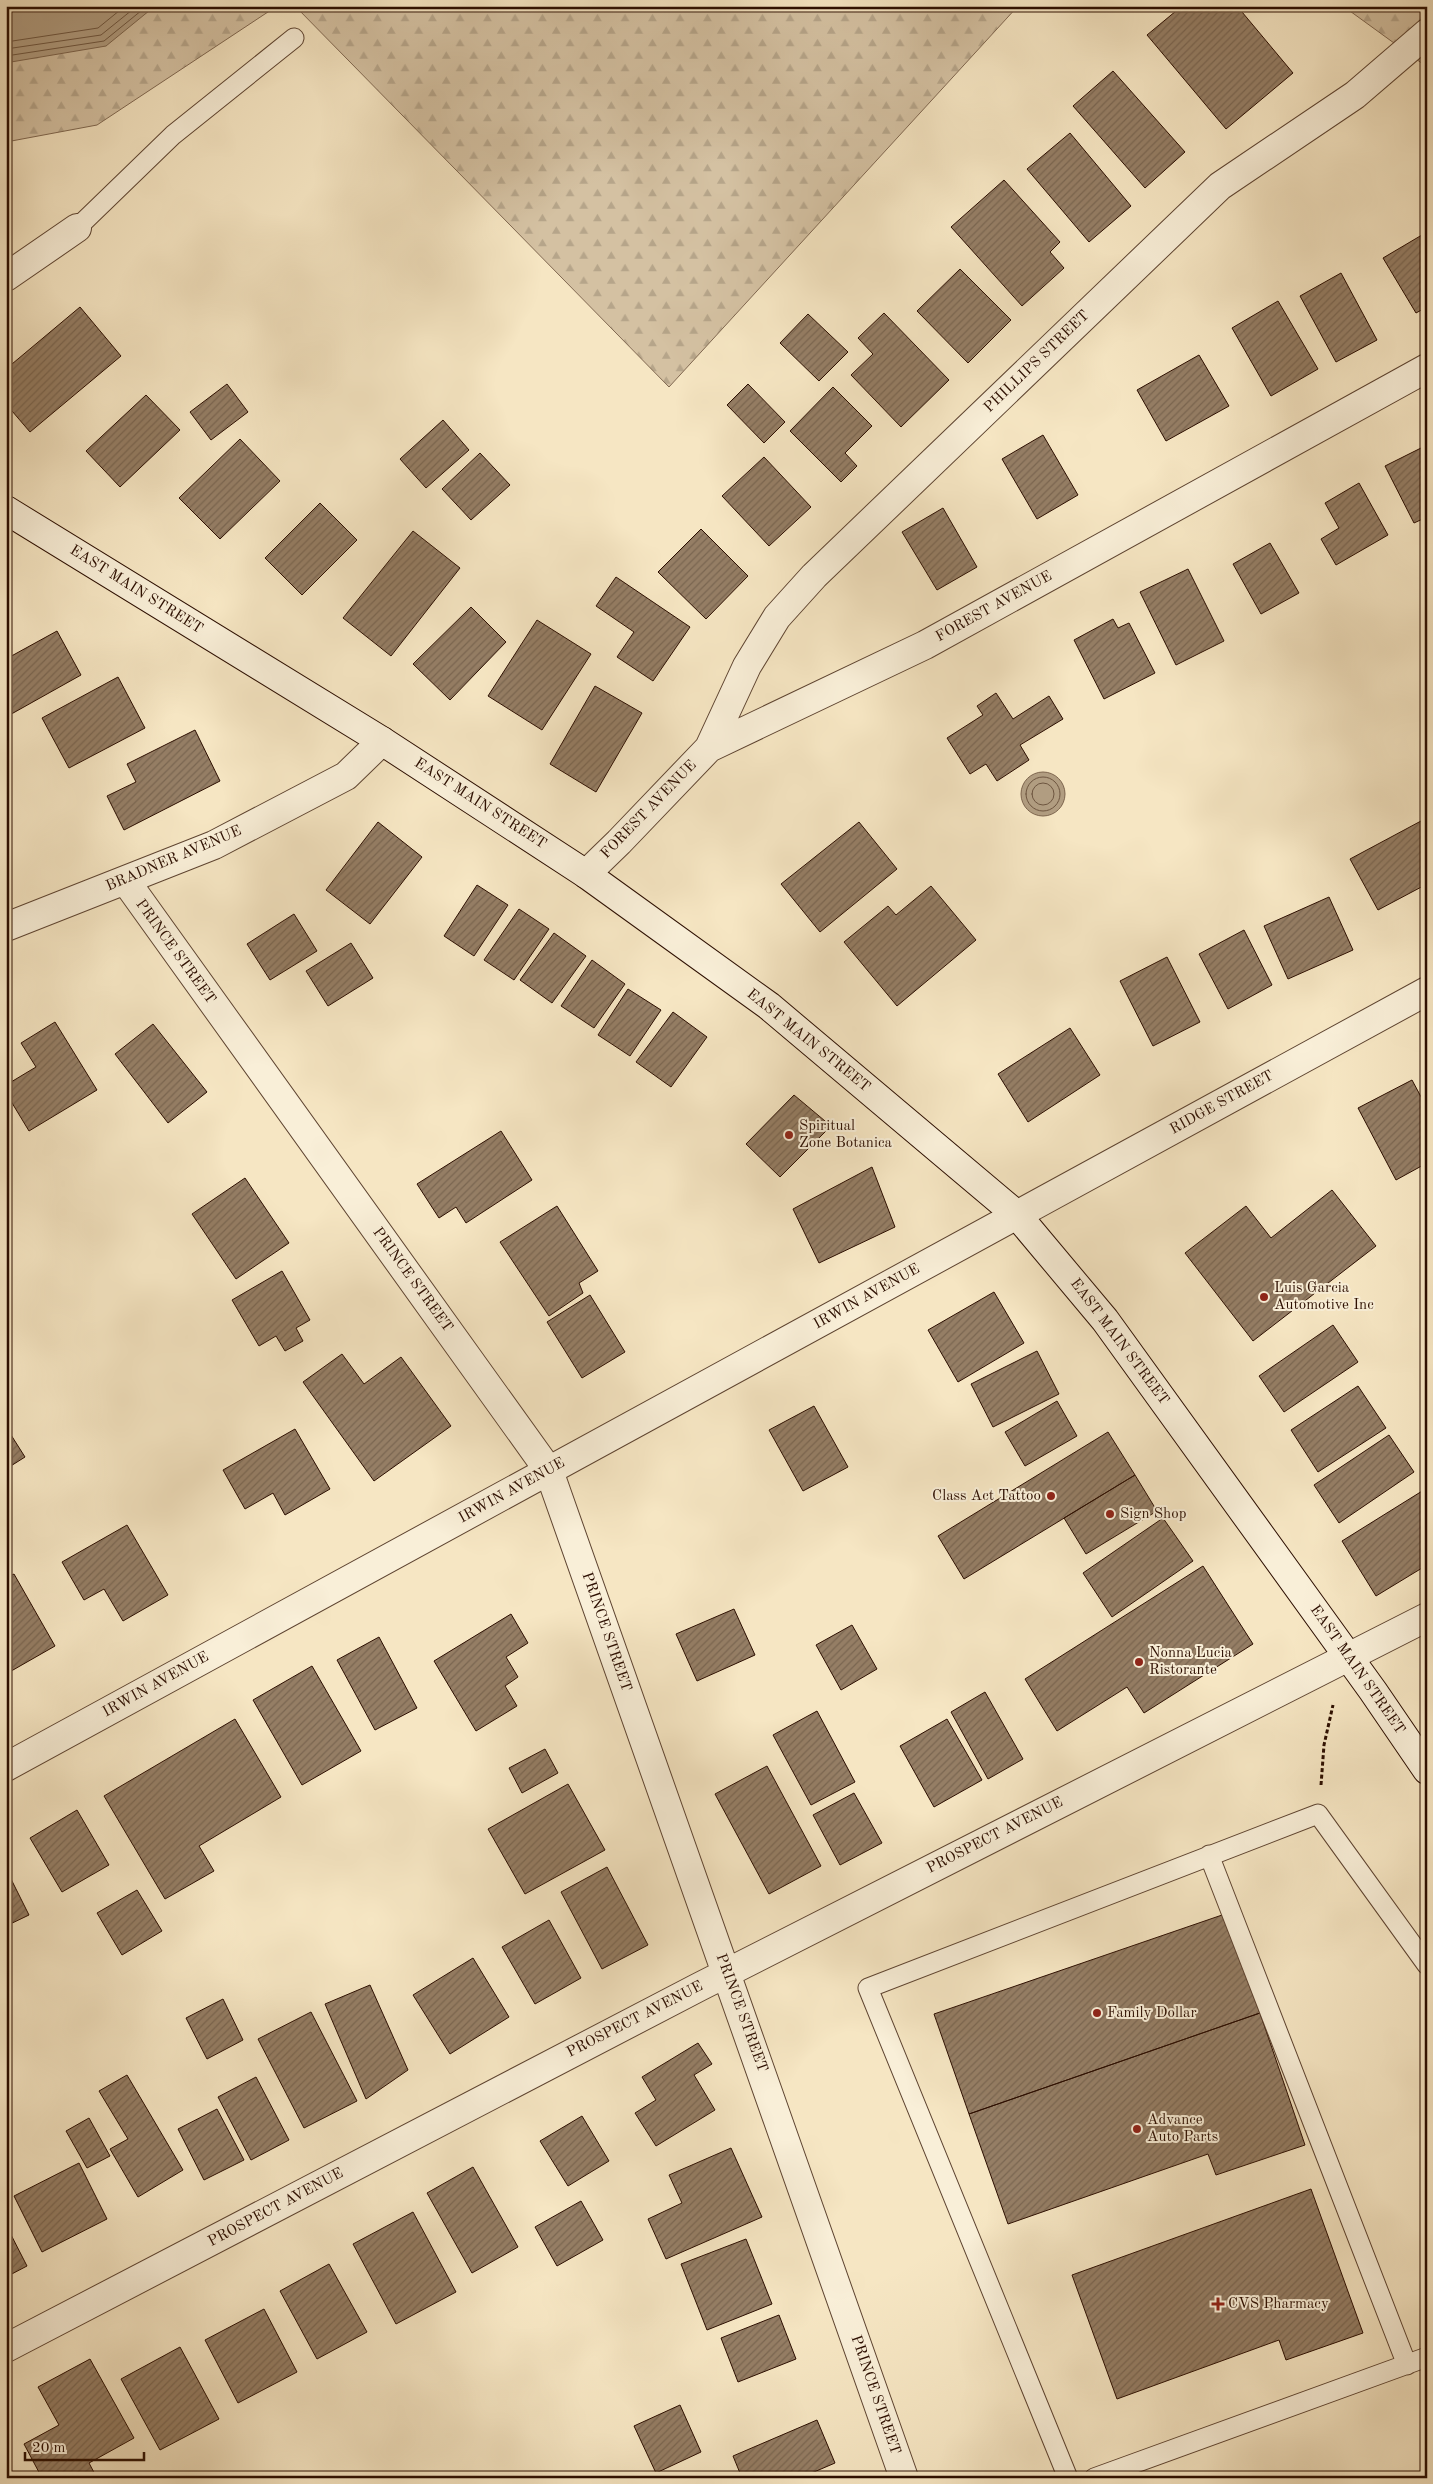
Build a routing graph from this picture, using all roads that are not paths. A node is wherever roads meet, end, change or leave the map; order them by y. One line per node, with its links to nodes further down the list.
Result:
1 (1427, 33): 8 (street, PHILLIPS STREET)
2 (294, 38): 3 (lane)
3 (76, 228): 4 (street)
4 (6, 277)
5 (1427, 368): 8 (street, FOREST AVENUE)
6 (6, 510): 7 (street, EAST MAIN STREET)
7 (382, 741): 9 (street, EAST MAIN STREET); 10 (street, BRADNER AVENUE)
8 (709, 748): 9 (street, FOREST AVENUE)
9 (586, 874): 13 (street, EAST MAIN STREET)
10 (125, 880): 11 (street, BRADNER AVENUE); 14 (street, PRINCE STREET)
11 (6, 928)
12 (1427, 991): 13 (street, RIDGE STREET)
13 (1017, 1216): 14 (street, IRWIN AVENUE); 16 (street, EAST MAIN STREET)
14 (549, 1471): 17 (street, IRWIN AVENUE); 21 (street, PRINCE STREET)
15 (1427, 1617): 16 (street, PROSPECT AVENUE)
16 (1348, 1656): 18 (street, EAST MAIN STREET); 21 (street, PROSPECT AVENUE)
17 (6, 1767)
18 (1427, 1770)
19 (1209, 1855): 20 (lane); 24 (lane); 26 (lane)
20 (1427, 1965)
21 (727, 1973): 22 (street, PROSPECT AVENUE); 25 (street, PRINCE STREET)
22 (6, 2348)
23 (1427, 2357): 24 (lane)
24 (1407, 2364): 27 (lane)
25 (904, 2478)
26 (1068, 2478)
27 (1094, 2478)

